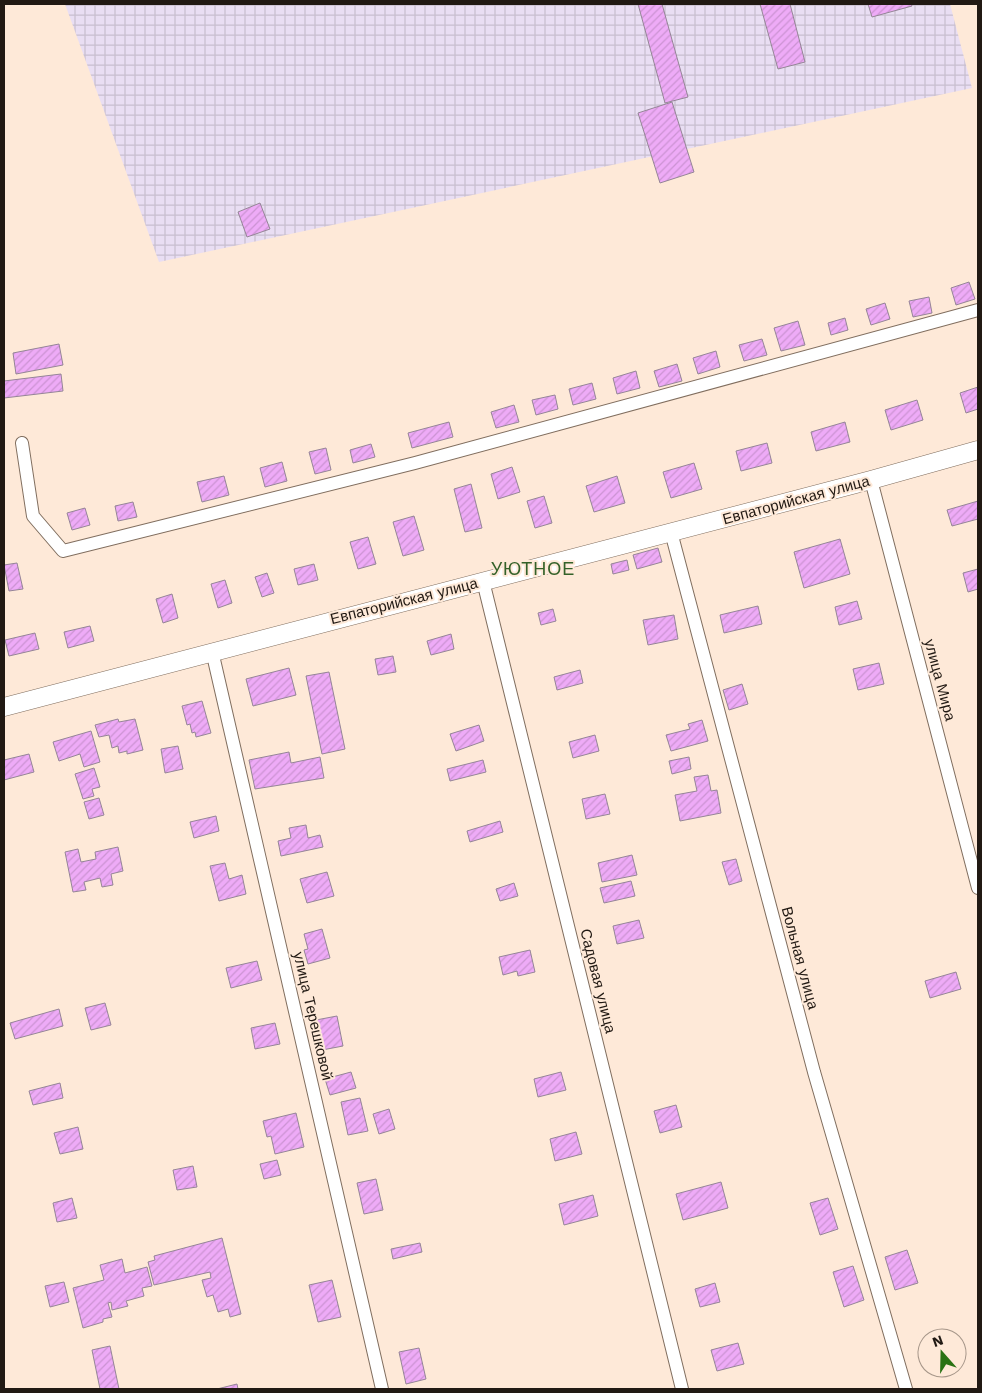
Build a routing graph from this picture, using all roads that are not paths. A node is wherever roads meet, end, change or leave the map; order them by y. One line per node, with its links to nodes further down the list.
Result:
1 (978, 310): 2 (street)
2 (22, 443)
3 (978, 450): 4 (main road, Евпаторийская улица)
4 (871, 480): 5 (main road, Евпаторийская улица); 9 (street, улица Мира)
5 (671, 532): 6 (main road, Евпаторийская улица); 12 (street, Вольная улица)
6 (483, 581): 7 (main road, Евпаторийская улица); 11 (street, Садовая улица)
7 (212, 651): 8 (main road, Евпаторийская улица); 10 (street, улица Терешковой)
8 (4, 706)
9 (978, 888)
10 (382, 1389)
11 (682, 1389)
12 (906, 1389)

